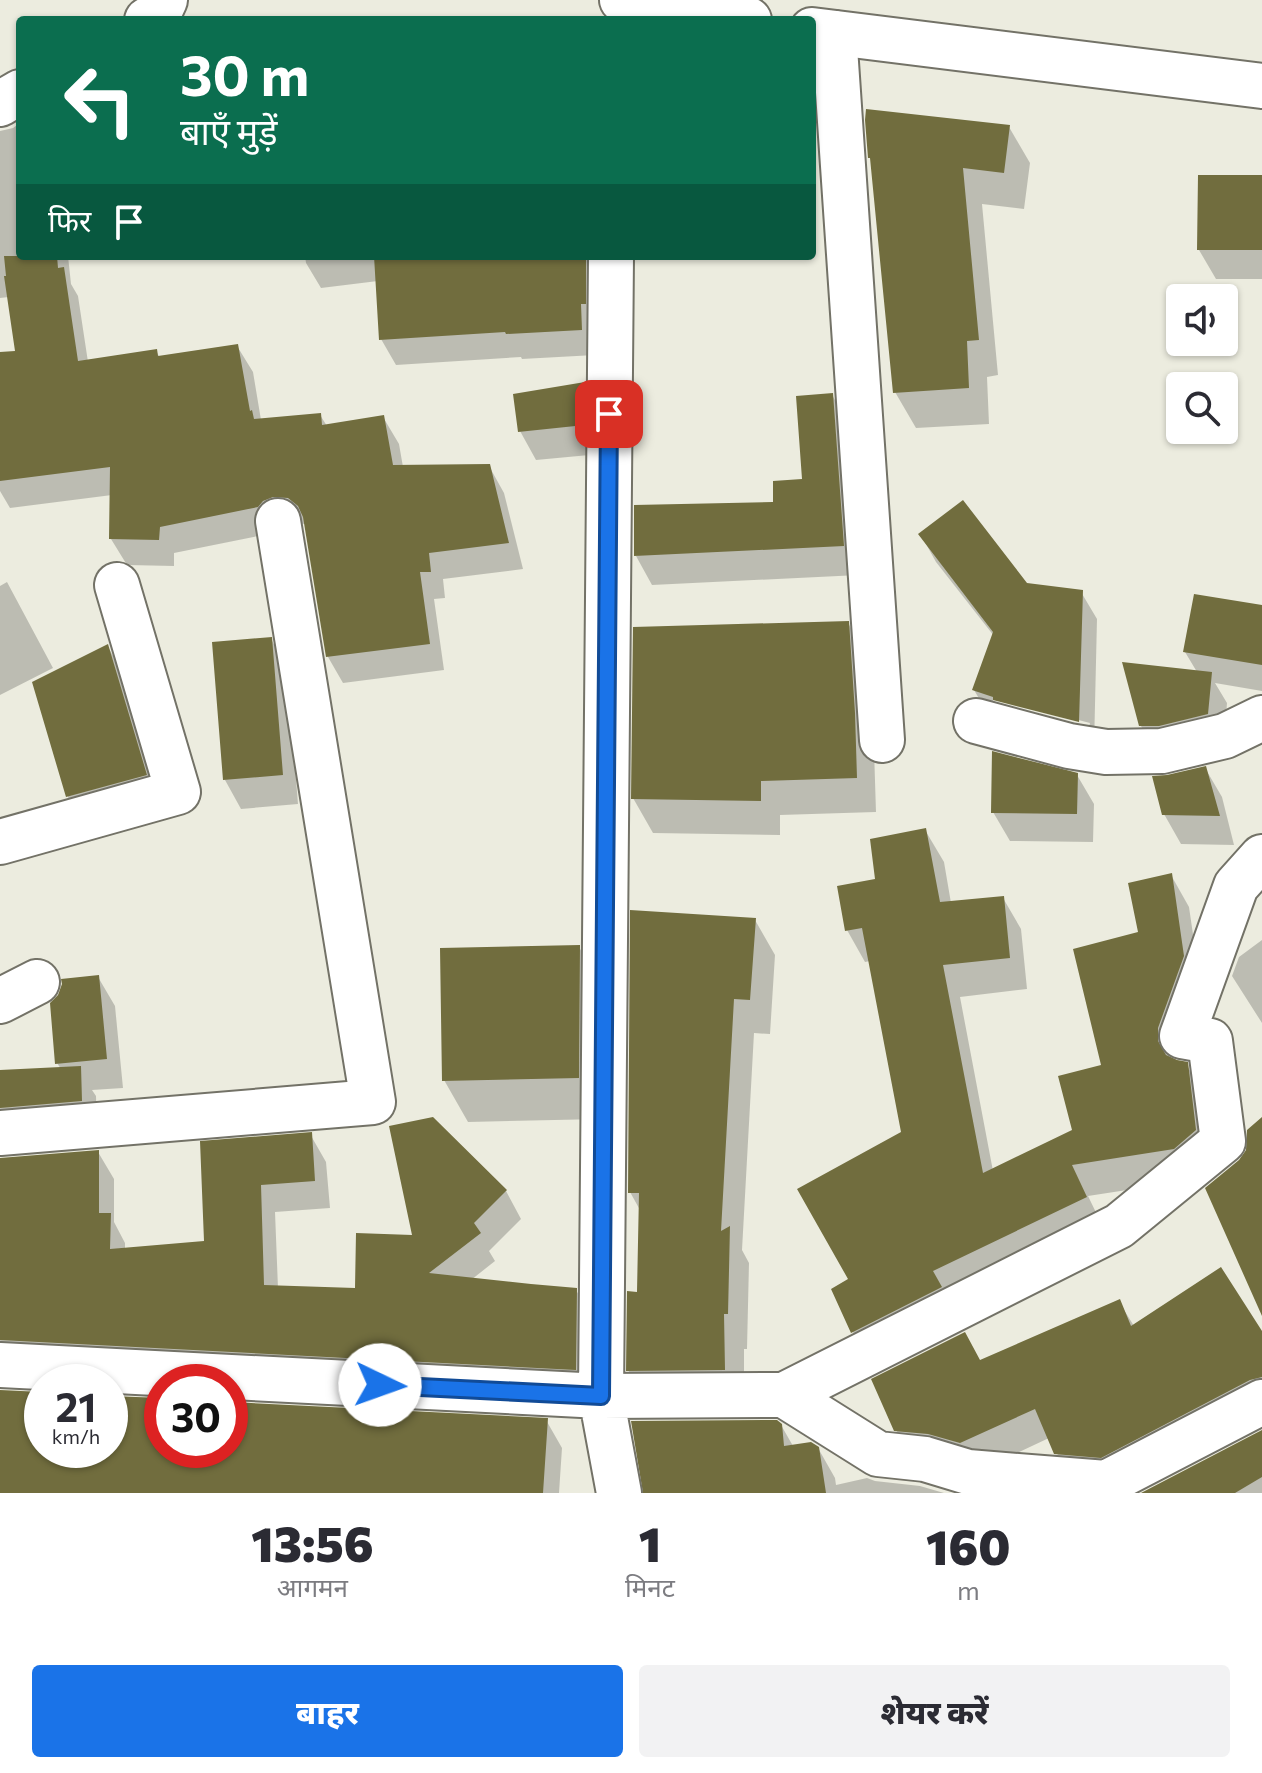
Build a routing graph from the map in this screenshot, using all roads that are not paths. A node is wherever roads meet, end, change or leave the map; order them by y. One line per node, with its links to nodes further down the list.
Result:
1 (165, 0): 3 (street)
2 (622, 0): 4 (street)
3 (154, 16)
4 (724, 16)
5 (823, 32): 6 (street); 12 (street)
6 (1262, 86)
7 (611, 260): 18 (street)
8 (278, 521): 15 (street)
9 (117, 585): 13 (street)
10 (1262, 718): 11 (street)
11 (976, 721)
12 (882, 740)
13 (0, 842)
14 (1262, 857): 17 (street)
15 (0, 1133)
16 (0, 1365): 18 (street)
17 (784, 1395): 18 (street); 20 (street)
18 (601, 1396): 21 (street)
19 (1262, 1402): 20 (street)
20 (1108, 1488)
21 (619, 1493)

